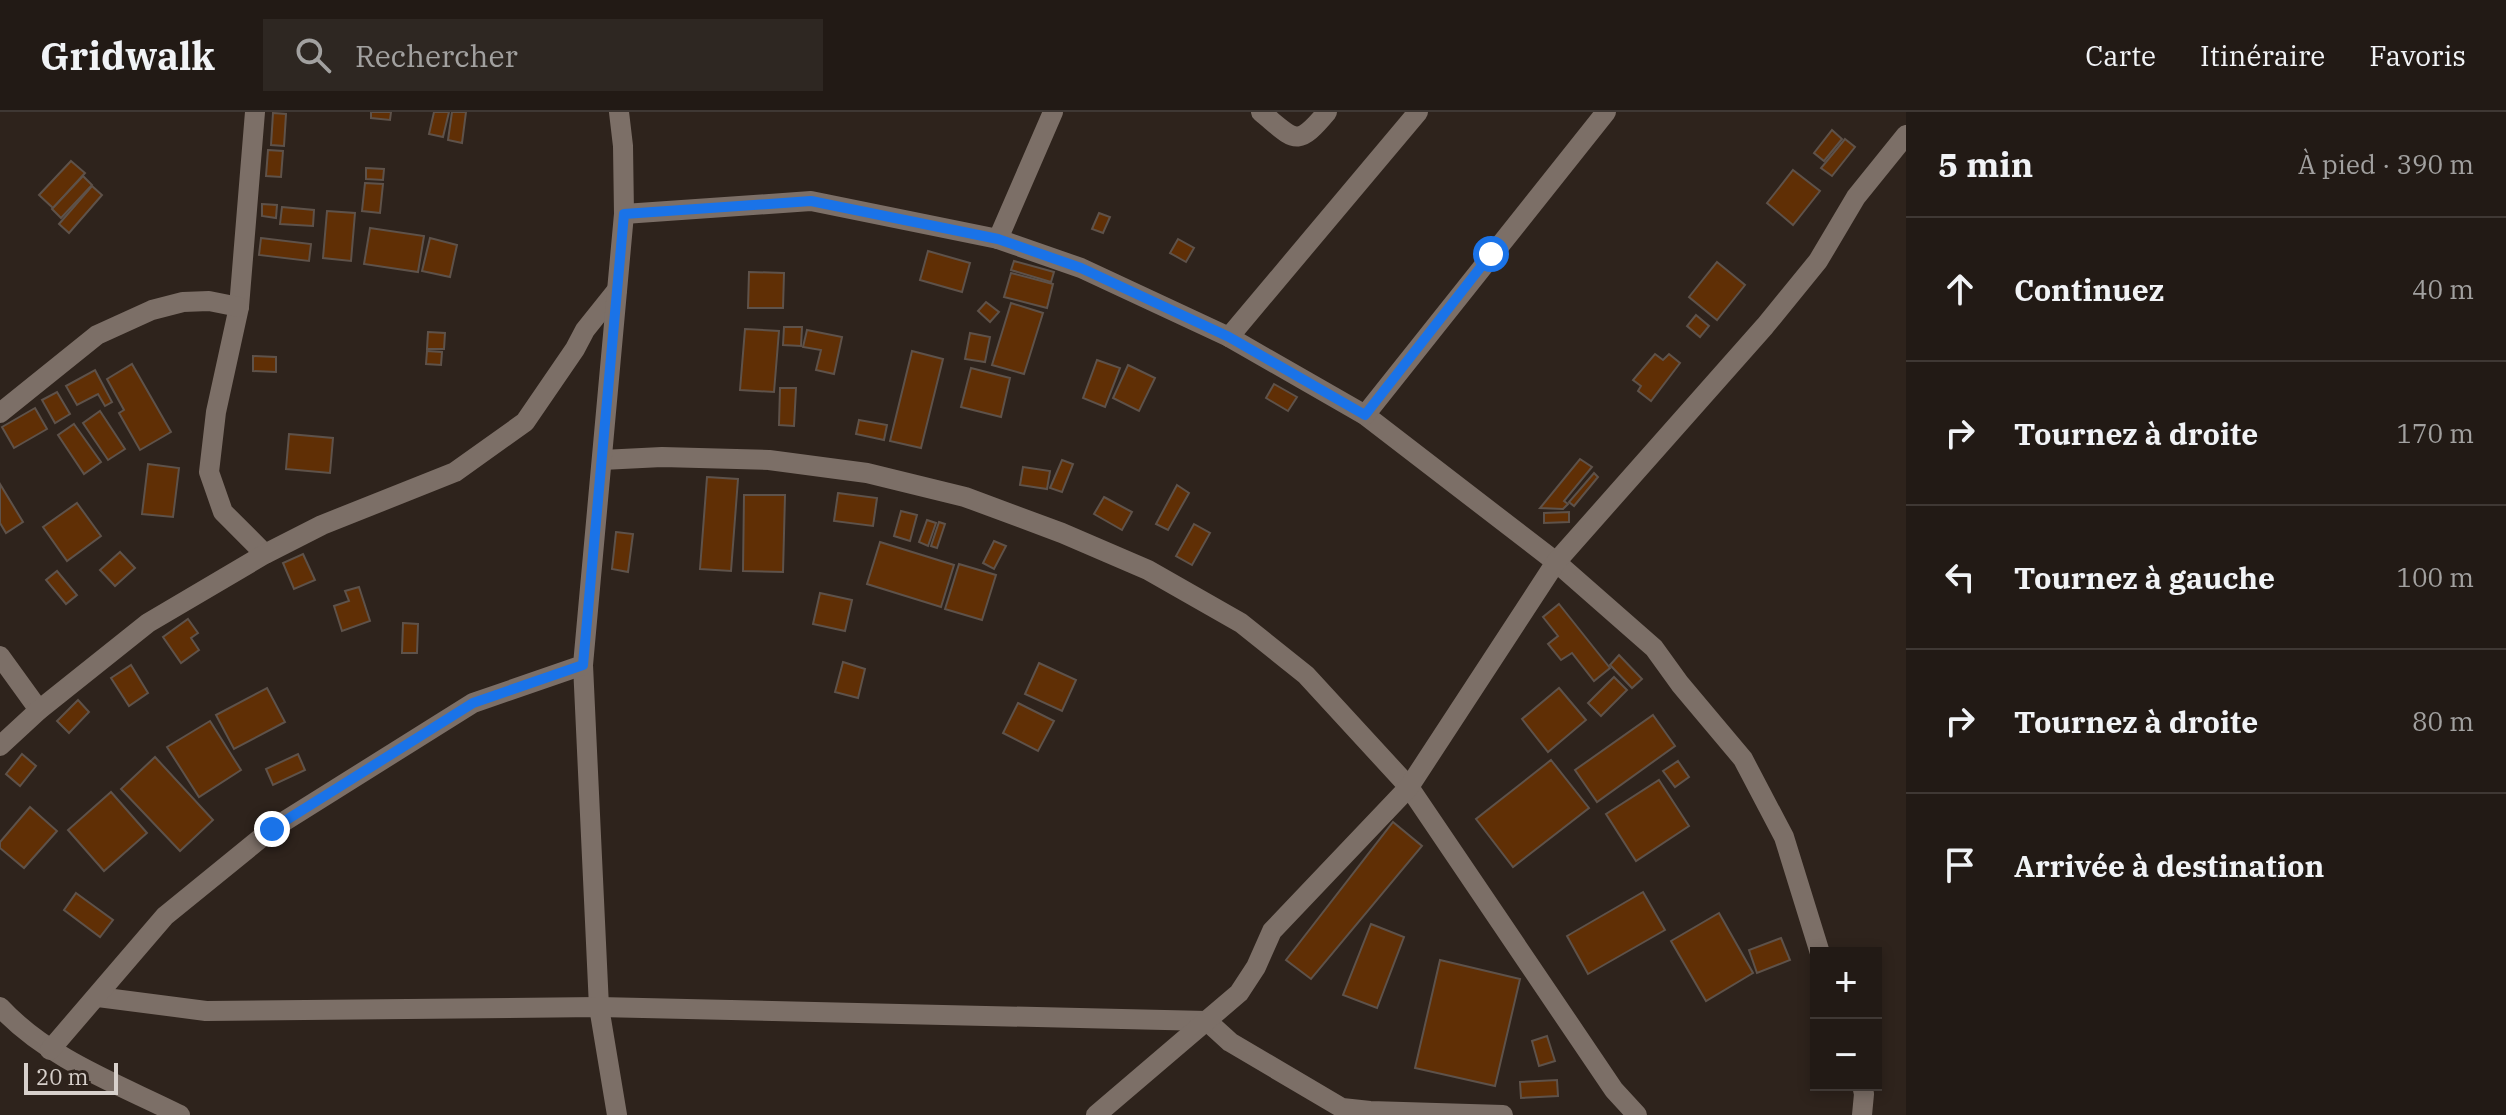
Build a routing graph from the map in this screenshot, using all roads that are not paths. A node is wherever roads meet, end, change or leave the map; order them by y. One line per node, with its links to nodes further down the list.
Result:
1 (255, 112): 12 (street)
2 (619, 112): 9 (street)
3 (1053, 112): 10 (street)
4 (1261, 112): 5 (street)
5 (1327, 112)
6 (1418, 112): 13 (street)
7 (1606, 112): 15 (street)
8 (1906, 135): 18 (street)
9 (624, 214): 10 (street); 11 (street)
10 (998, 239): 13 (street)
11 (617, 290): 16 (street); 17 (street)
12 (239, 307): 14 (street); 17 (street)
13 (1229, 337): 15 (street)
14 (0, 413)
15 (1365, 415): 18 (street)
16 (602, 460): 20 (street); 23 (street)
17 (265, 554): 21 (street)
18 (1556, 562): 23 (street); 24 (street)
19 (0, 656): 21 (street)
20 (583, 665): 25 (street); 27 (street)
21 (39, 710): 22 (street)
22 (0, 746)
23 (1409, 787): 28 (street); 36 (street)
24 (1818, 947)
25 (98, 997): 27 (street); 30 (street)
26 (0, 1007): 29 (street)
27 (599, 1007): 28 (street); 33 (street)
28 (1207, 1021): 34 (street); 35 (street)
29 (9, 1026): 30 (street)
30 (50, 1050): 32 (street)
31 (1863, 1091): 37 (street)
32 (180, 1115)
33 (617, 1115)
34 (1096, 1115)
35 (1503, 1115)
36 (1637, 1115)
37 (1862, 1115)

